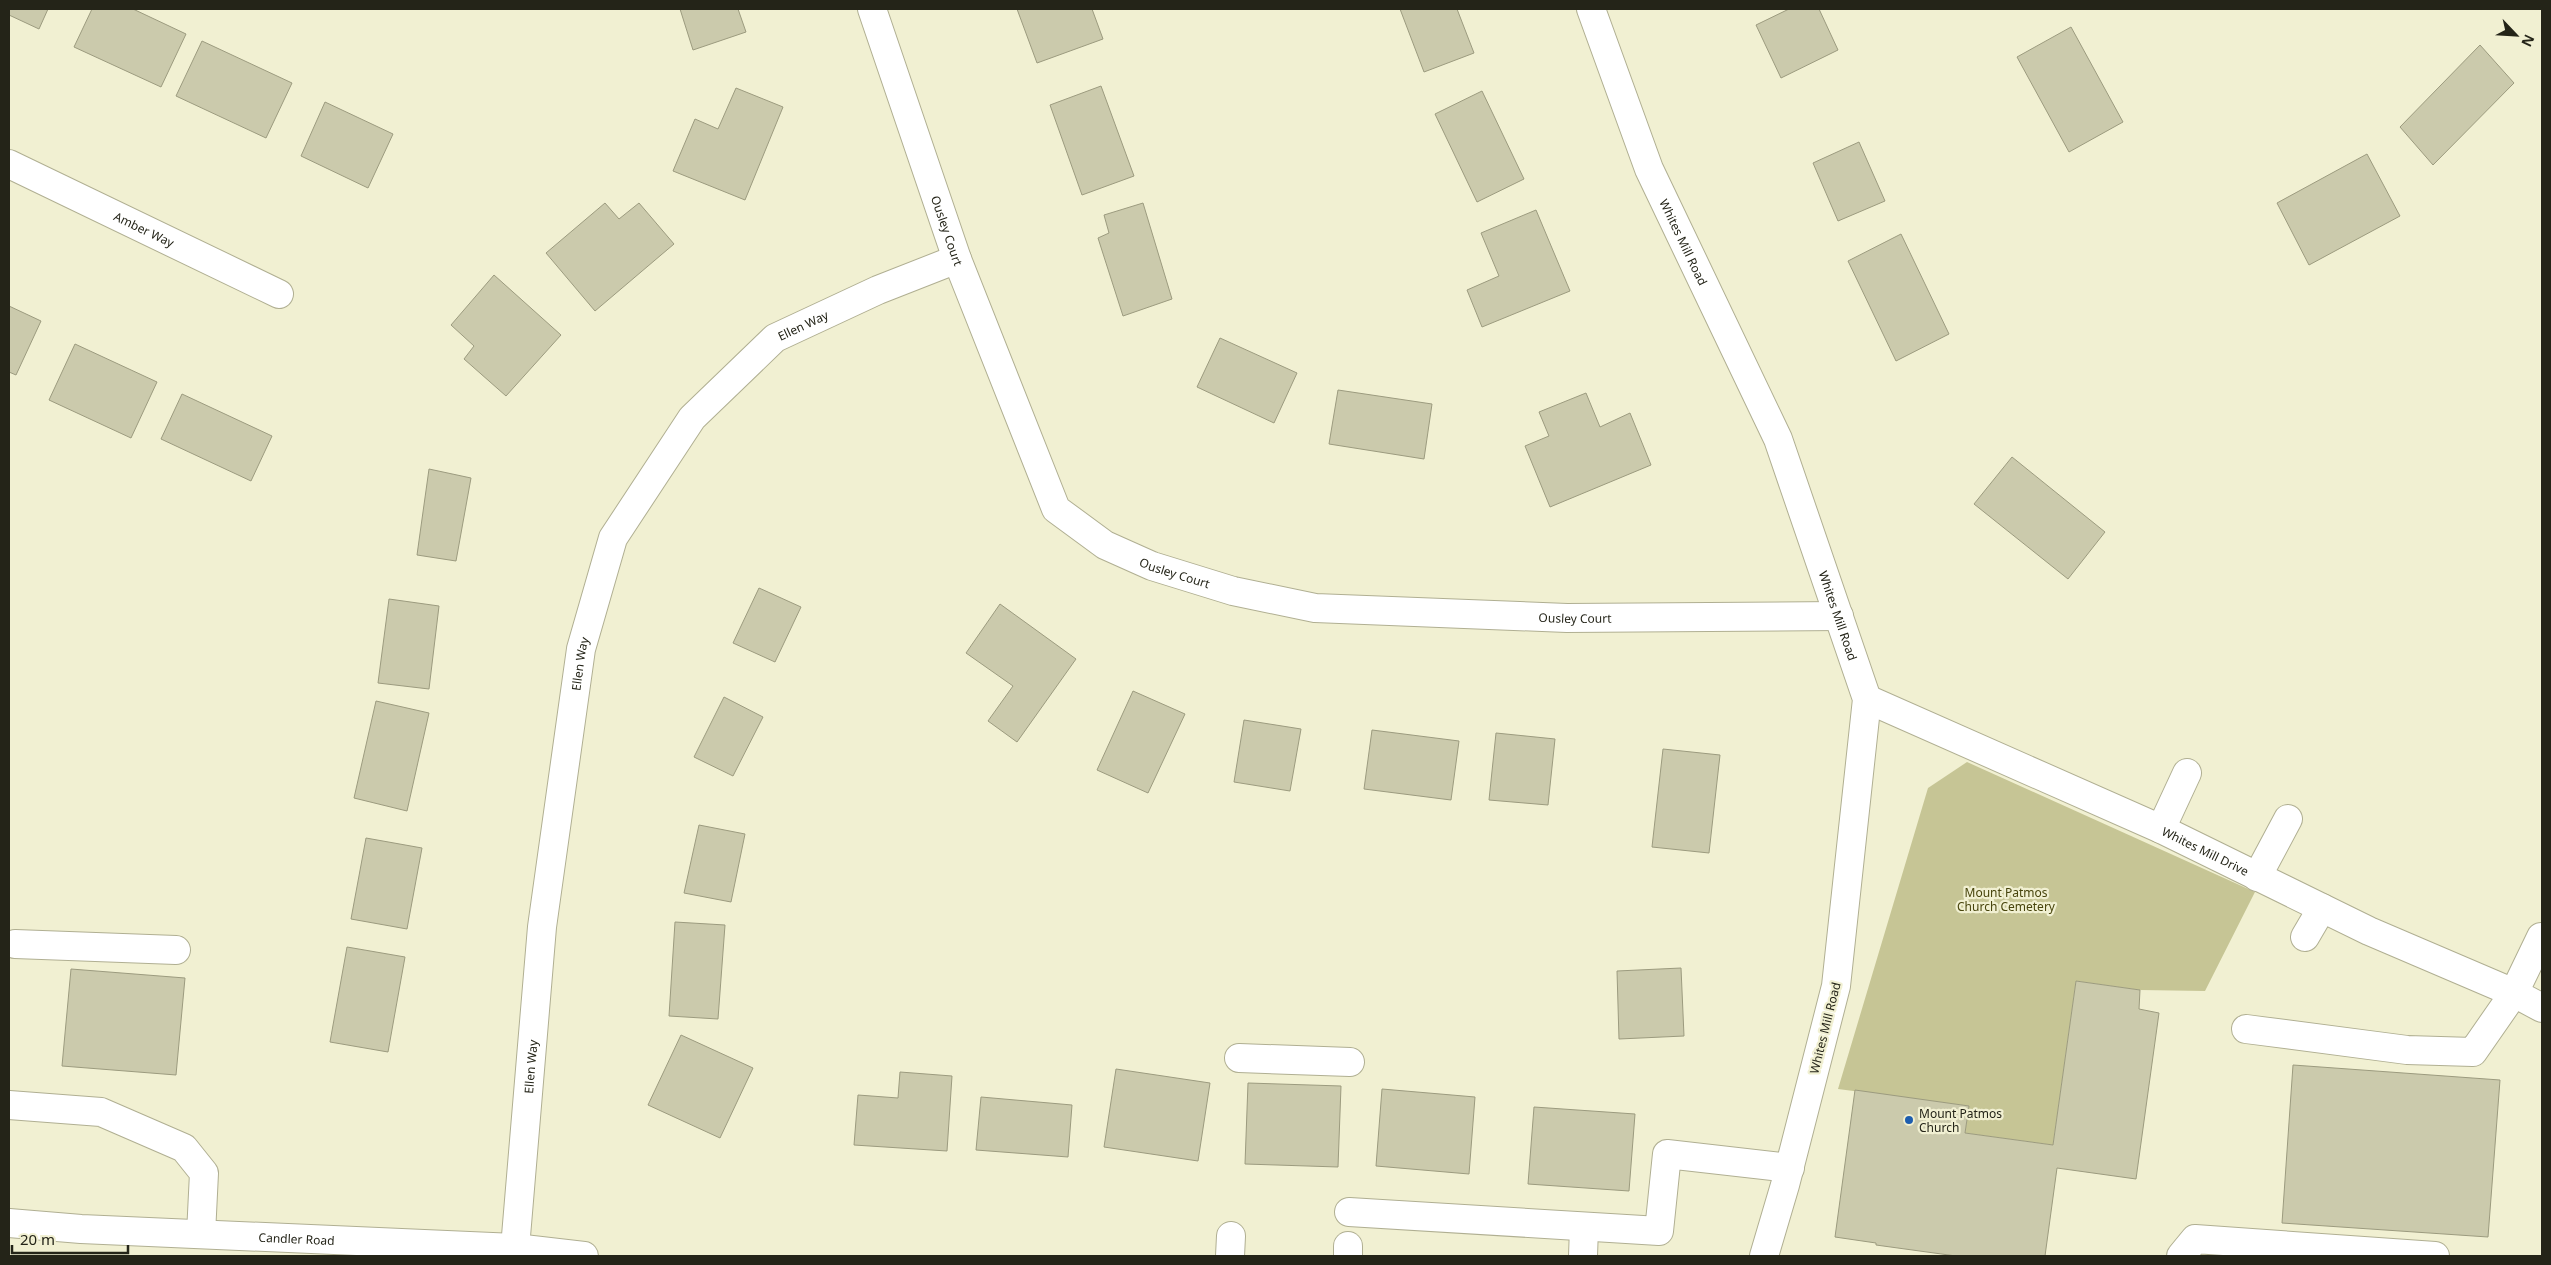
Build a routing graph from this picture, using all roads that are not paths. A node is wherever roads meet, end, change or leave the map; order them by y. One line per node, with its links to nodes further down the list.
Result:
1 (872, 9): 4 (street, Ousley Court)
2 (1591, 9): 6 (street, Whites Mill Road)
3 (9, 164): 5 (street, Amber Way)
4 (956, 259): 6 (street, Ousley Court); 28 (street, Ellen Way)
5 (279, 294)
6 (1838, 616): 7 (street, Whites Mill Road)
7 (1867, 698): 10 (street, Whites Mill Drive); 23 (street, Whites Mill Road)
8 (2187, 773): 10 (street)
9 (2288, 819): 11 (street)
10 (2161, 829): 11 (street, Whites Mill Drive)
11 (2258, 876): 12 (street, Whites Mill Drive)
12 (2322, 908): 13 (street); 17 (street, Whites Mill Drive)
13 (2305, 937)
14 (2541, 937): 17 (street)
15 (15, 944): 16 (street)
16 (176, 950)
17 (2514, 993): 18 (street, Whites Mill Drive); 19 (street)
18 (2542, 1008)
19 (2246, 1029)
20 (1239, 1058): 21 (street)
21 (1350, 1062)
22 (9, 1105): 27 (street)
23 (1790, 1168): 26 (street); 32 (street, Whites Mill Road)
24 (1348, 1212): 26 (street)
25 (9, 1223): 27 (street, Candler Road)
26 (1584, 1228): 31 (street)
27 (201, 1234): 28 (street, Candler Road)
28 (515, 1248): 30 (street, Candler Road)
29 (2188, 1248): 33 (street)
30 (584, 1256)
31 (1582, 1256)
32 (1764, 1256)
33 (2435, 1256)

